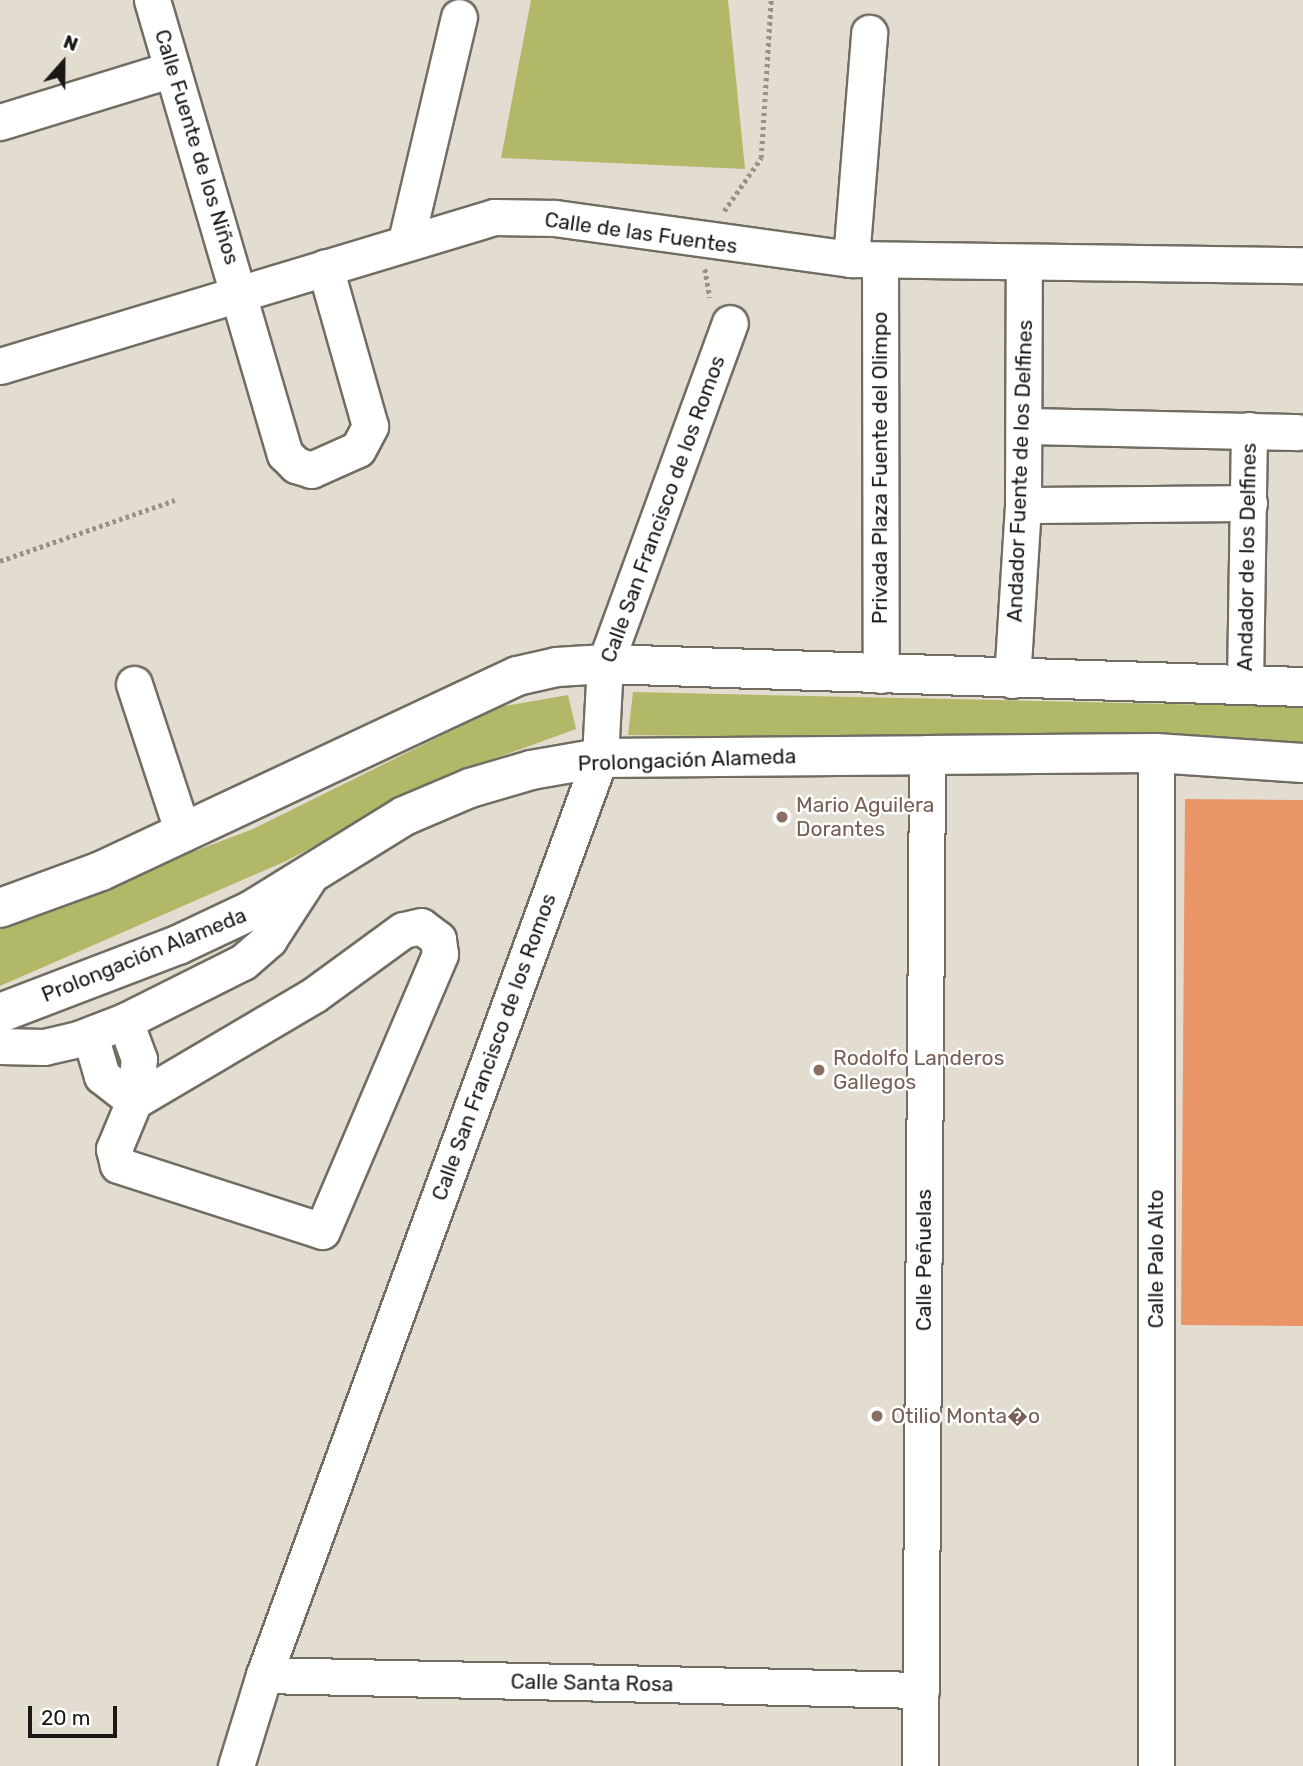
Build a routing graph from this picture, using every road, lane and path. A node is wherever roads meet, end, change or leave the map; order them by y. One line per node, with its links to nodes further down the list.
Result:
1 (152, 0): 5 (street, Calle Fuente de los Niños)
2 (771, 0): 8 (path)
3 (459, 17): 7 (street)
4 (869, 33): 9 (street, Privada Plaza Fuente del Olimpo)
5 (172, 69): 6 (street); 13 (street, Calle Fuente de los Niños)
6 (0, 122)
7 (406, 241): 8 (street, Calle de las Fuentes); 12 (street, Calle de las Fuentes)
8 (702, 242): 9 (street, Calle de las Fuentes); 14 (path)
9 (865, 259): 10 (street, Calle de las Fuentes); 24 (street, Privada Plaza Fuente del Olimpo)
10 (1024, 262): 11 (street, Calle de las Fuentes); 16 (street, Andador Fuente de los Delfines)
11 (1303, 265)
12 (325, 267): 13 (street, Calle de las Fuentes); 13 (street, Calle Fuente de los Niños)
13 (242, 294): 15 (street, Calle de las Fuentes)
14 (730, 323): 23 (street, Calle San Francisco de los Romos)
15 (0, 366)
16 (1025, 426): 17 (street); 21 (street, Andador Fuente de los Delfines)
17 (1249, 430): 18 (street); 20 (street, Andador de los Delfines)
18 (1297, 432)
19 (175, 500): 22 (path)
20 (1249, 503): 21 (street); 27 (street, Andador de los Delfines)
21 (1023, 505): 25 (street, Andador Fuente de los Delfines)
22 (0, 561)
23 (606, 664): 24 (main road); 31 (street, Calle San Francisco de los Romos); 33 (main road)
24 (881, 676): 25 (main road)
25 (1012, 680): 27 (main road)
26 (134, 684): 33 (street)
27 (1244, 684): 28 (main road)
28 (1303, 687)
29 (1156, 753): 30 (main road, Prolongación Alameda); 32 (main road, Prolongación Alameda); 45 (street, Calle Palo Alto)
30 (927, 755): 31 (main road, Prolongación Alameda); 42 (street, Calle Peñuelas)
31 (600, 758): 34 (main road, Prolongación Alameda); 41 (street, Calle San Francisco de los Romos)
32 (1303, 762)
33 (183, 832): 35 (main road)
34 (310, 876): 36 (main road, Prolongación Alameda); 37 (street)
35 (0, 908)
36 (0, 1013)
37 (125, 1021): 38 (street); 40 (street)
38 (90, 1035): 39 (street); 40 (street)
39 (0, 1046)
40 (134, 1101): 40 (street)
41 (264, 1675): 42 (street, Calle Santa Rosa); 43 (street, Calle San Francisco de los Romos)
42 (921, 1690): 44 (street, Calle Peñuelas)
43 (236, 1766)
44 (920, 1766)
45 (1156, 1766)

